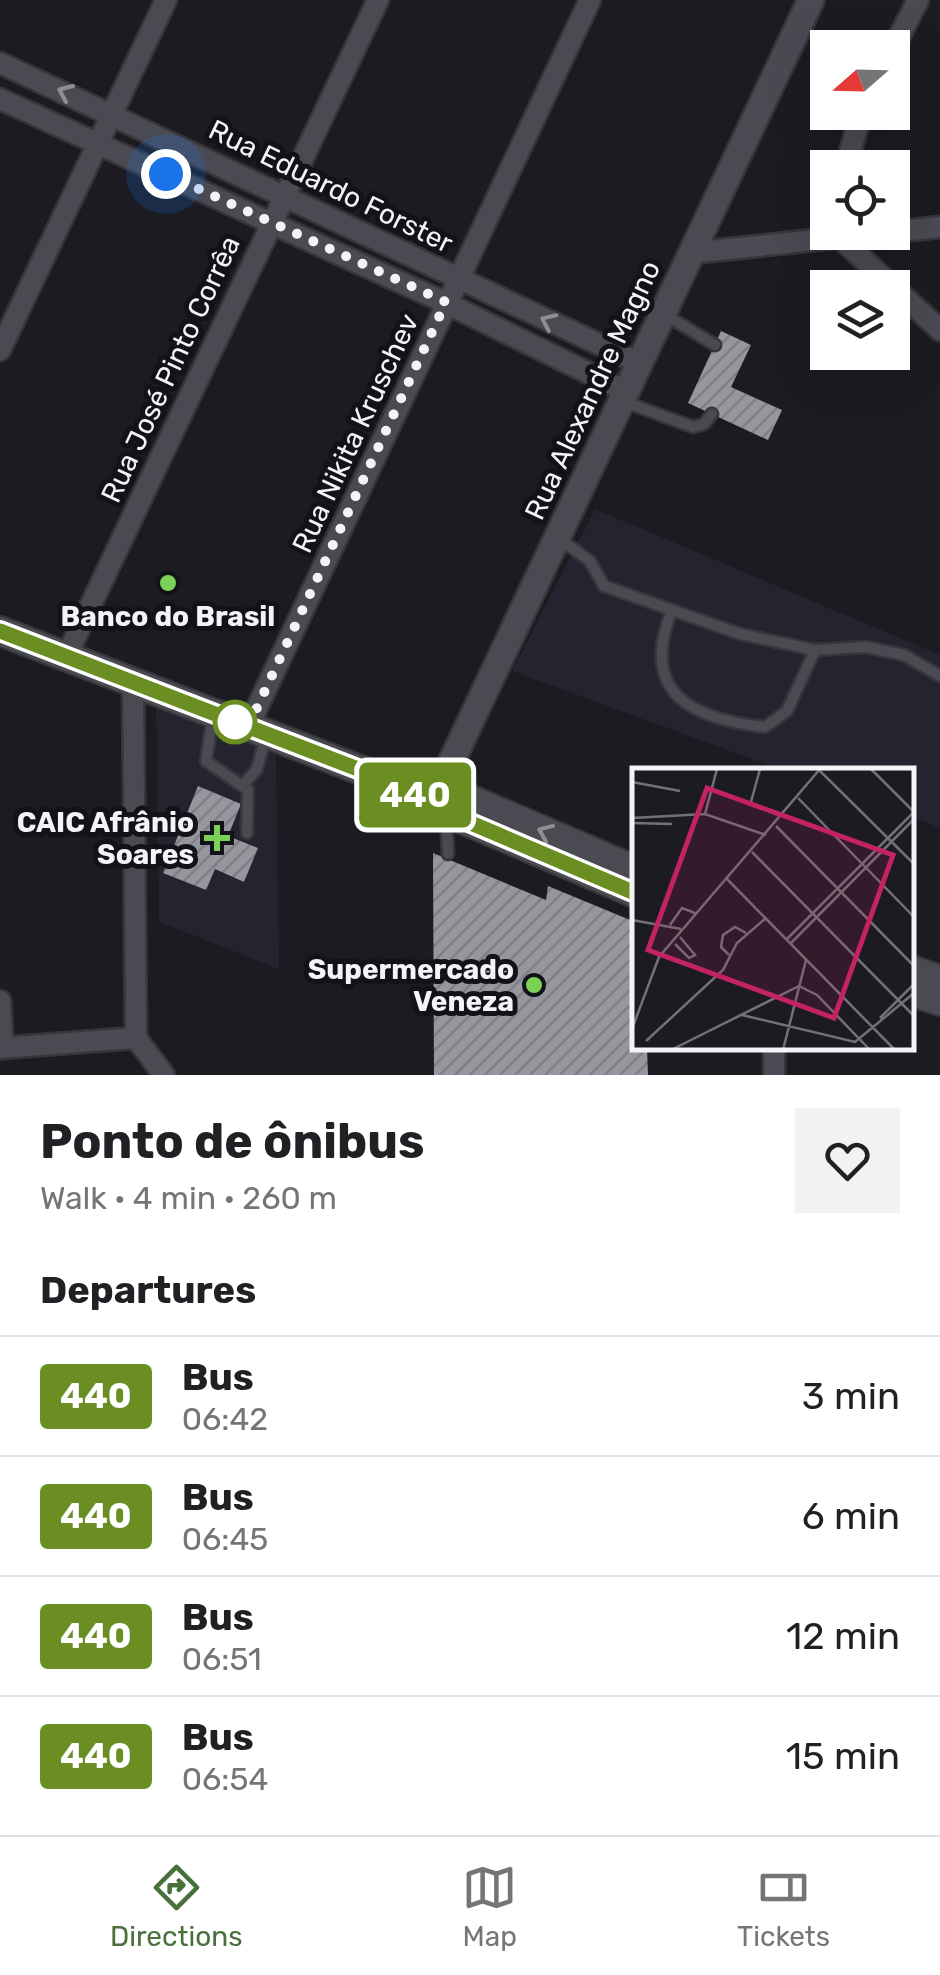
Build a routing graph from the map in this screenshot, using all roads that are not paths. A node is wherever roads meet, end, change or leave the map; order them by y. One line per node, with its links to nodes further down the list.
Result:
1 (166, 0): 9 (street)
2 (378, 0): 11 (street, Rua José Pinto Corrêa)
3 (590, 0): 18 (street, Rua Nikita Kruschev)
4 (811, 0): 17 (street, Rua Alexandre Magno)
5 (918, 0): 6 (street)
6 (903, 30)
7 (0, 63): 9 (street, Rua Eduardo Forster, one-way to 7)
8 (0, 99): 10 (street, Rua Eduardo Forster)
9 (112, 112): 10 (street); 11 (street, Rua Eduardo Forster)
10 (97, 141): 12 (street, Rua Eduardo Forster); 23 (street)
11 (284, 194): 12 (street, Rua José Pinto Corrêa); 18 (street, Rua Eduardo Forster)
12 (269, 224): 19 (street, Rua Eduardo Forster); 31 (street, Rua José Pinto Corrêa)
13 (940, 227): 14 (street)
14 (910, 230)
15 (810, 239): 17 (street)
16 (856, 250): 21 (street)
17 (691, 253): 20 (street, Rua Alexandre Magno)
18 (458, 278): 19 (street, Rua Nikita Kruschev); 24 (street, Rua Eduardo Forster, one-way to 18)
19 (446, 302): 25 (street, Rua Eduardo Forster); 35 (street, Rua Nikita Kruschev)
20 (662, 312): 22 (lane); 24 (street, Rua Alexandre Magno)
21 (940, 330)
22 (715, 344)
23 (0, 350)
24 (636, 362): 25 (street, Rua Alexandre Magno)
25 (621, 395): 26 (lane); 27 (street, Rua Alexandre Magno)
26 (712, 414)
27 (556, 536): 28 (lane); 37 (street, Rua Alexandre Magno)
28 (672, 610): 30 (lane); 30 (lane)
29 (0, 630): 31 (main road)
30 (816, 650): 32 (lane)
31 (67, 655): 33 (main road)
32 (940, 676)
33 (132, 680): 34 (main road); 47 (street)
34 (213, 713): 35 (main road); 36 (lane)
35 (257, 731): 36 (lane); 37 (main road)
36 (244, 784): 38 (lane)
37 (439, 802): 39 (lane); 40 (main road, one-way to 37); 41 (main road)
38 (247, 833)
39 (448, 854)
40 (632, 869)
41 (632, 891)
42 (915, 971): 43 (main road)
43 (940, 980)
44 (915, 993): 46 (main road)
45 (0, 1001): 48 (street)
46 (940, 1001)
47 (136, 1038): 48 (street); 49 (street)
48 (1, 1048)
49 (164, 1075)

